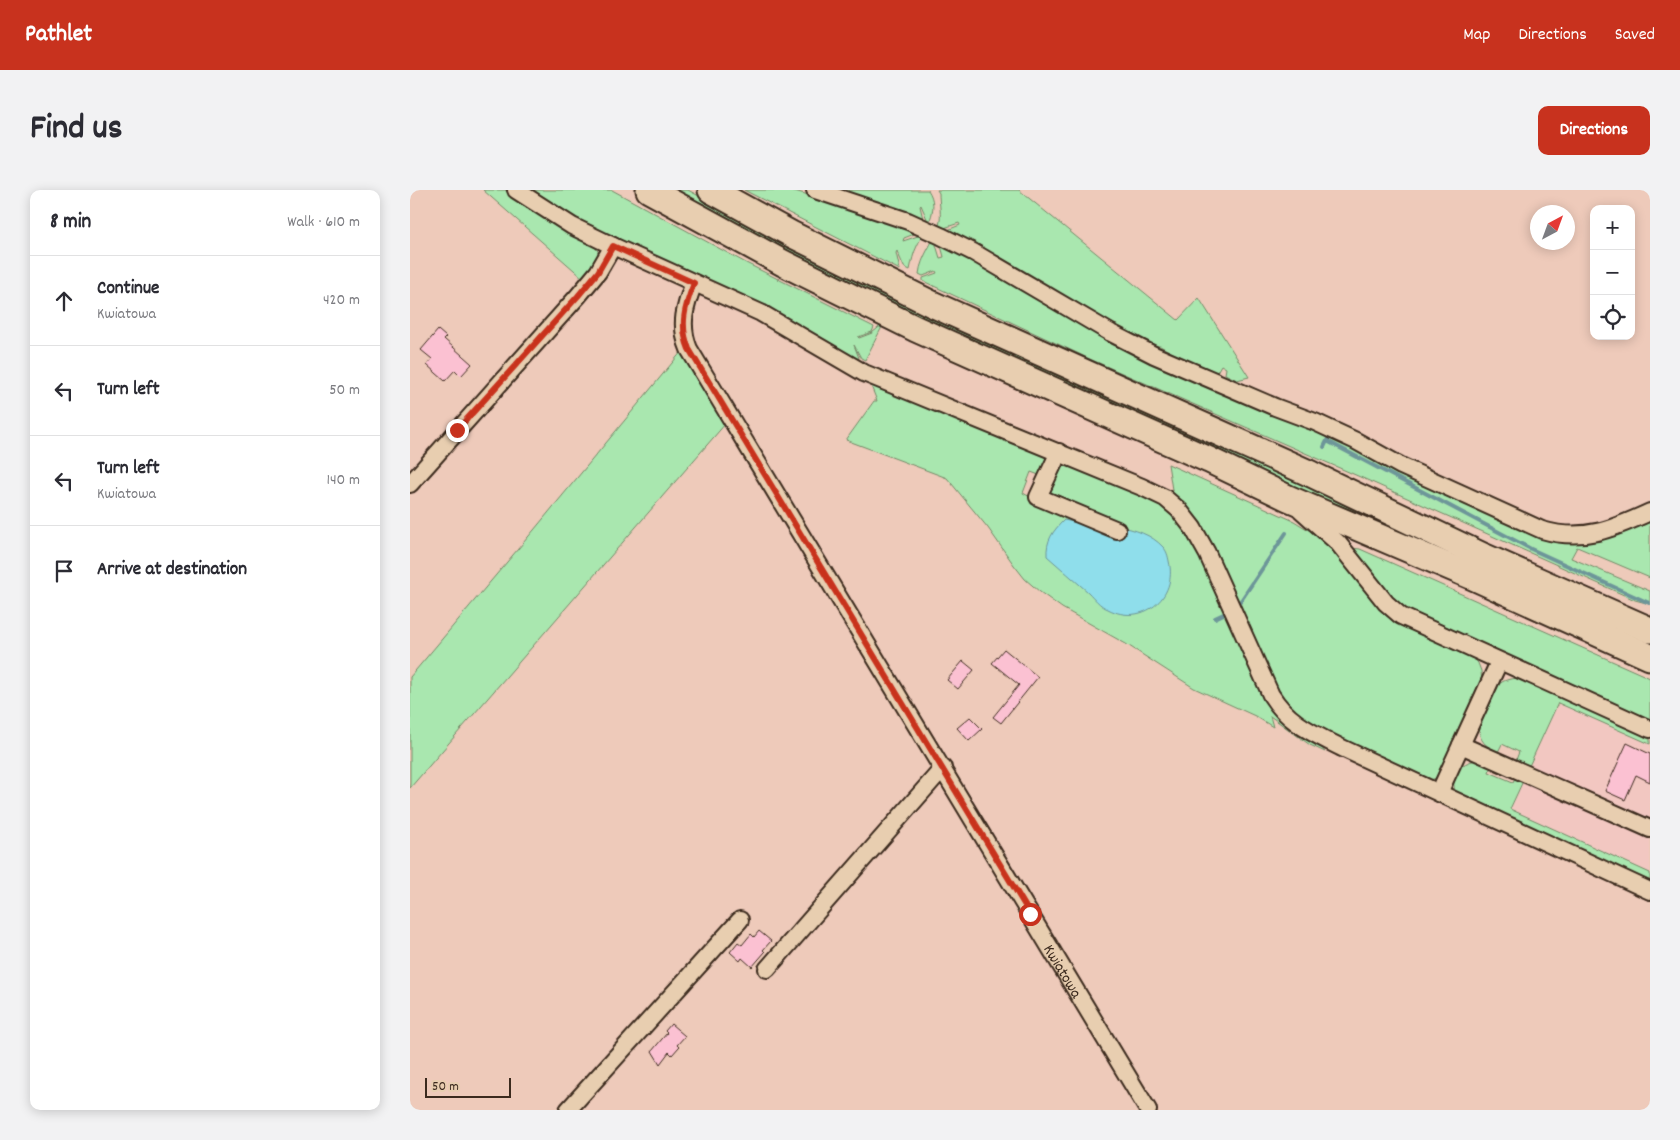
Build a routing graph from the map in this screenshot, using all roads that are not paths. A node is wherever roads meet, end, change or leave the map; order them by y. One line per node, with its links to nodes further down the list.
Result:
1 (516, 190): 5 (street)
2 (649, 190): 9 (highway)
3 (711, 190): 13 (highway)
4 (815, 190): 10 (street)
5 (613, 246): 6 (street); 8 (street)
6 (694, 283): 7 (street); 19 (street, Kwiatowa)
7 (1059, 452): 11 (street); 20 (street)
8 (410, 484)
9 (1288, 498): 15 (highway); 16 (street)
10 (1650, 512)
11 (1117, 530)
12 (1650, 615): 13 (street)
13 (1621, 617): 14 (highway)
14 (1650, 630)
15 (1650, 657)
16 (1499, 662): 17 (street); 18 (street)
17 (1650, 729)
18 (1461, 744): 20 (street); 21 (street)
19 (943, 768): 24 (street); 26 (street, Kwiatowa)
20 (1440, 793): 22 (street)
21 (1650, 829)
22 (1650, 891)
23 (740, 920): 25 (street)
24 (767, 969)
25 (568, 1110)
26 (1148, 1110)

